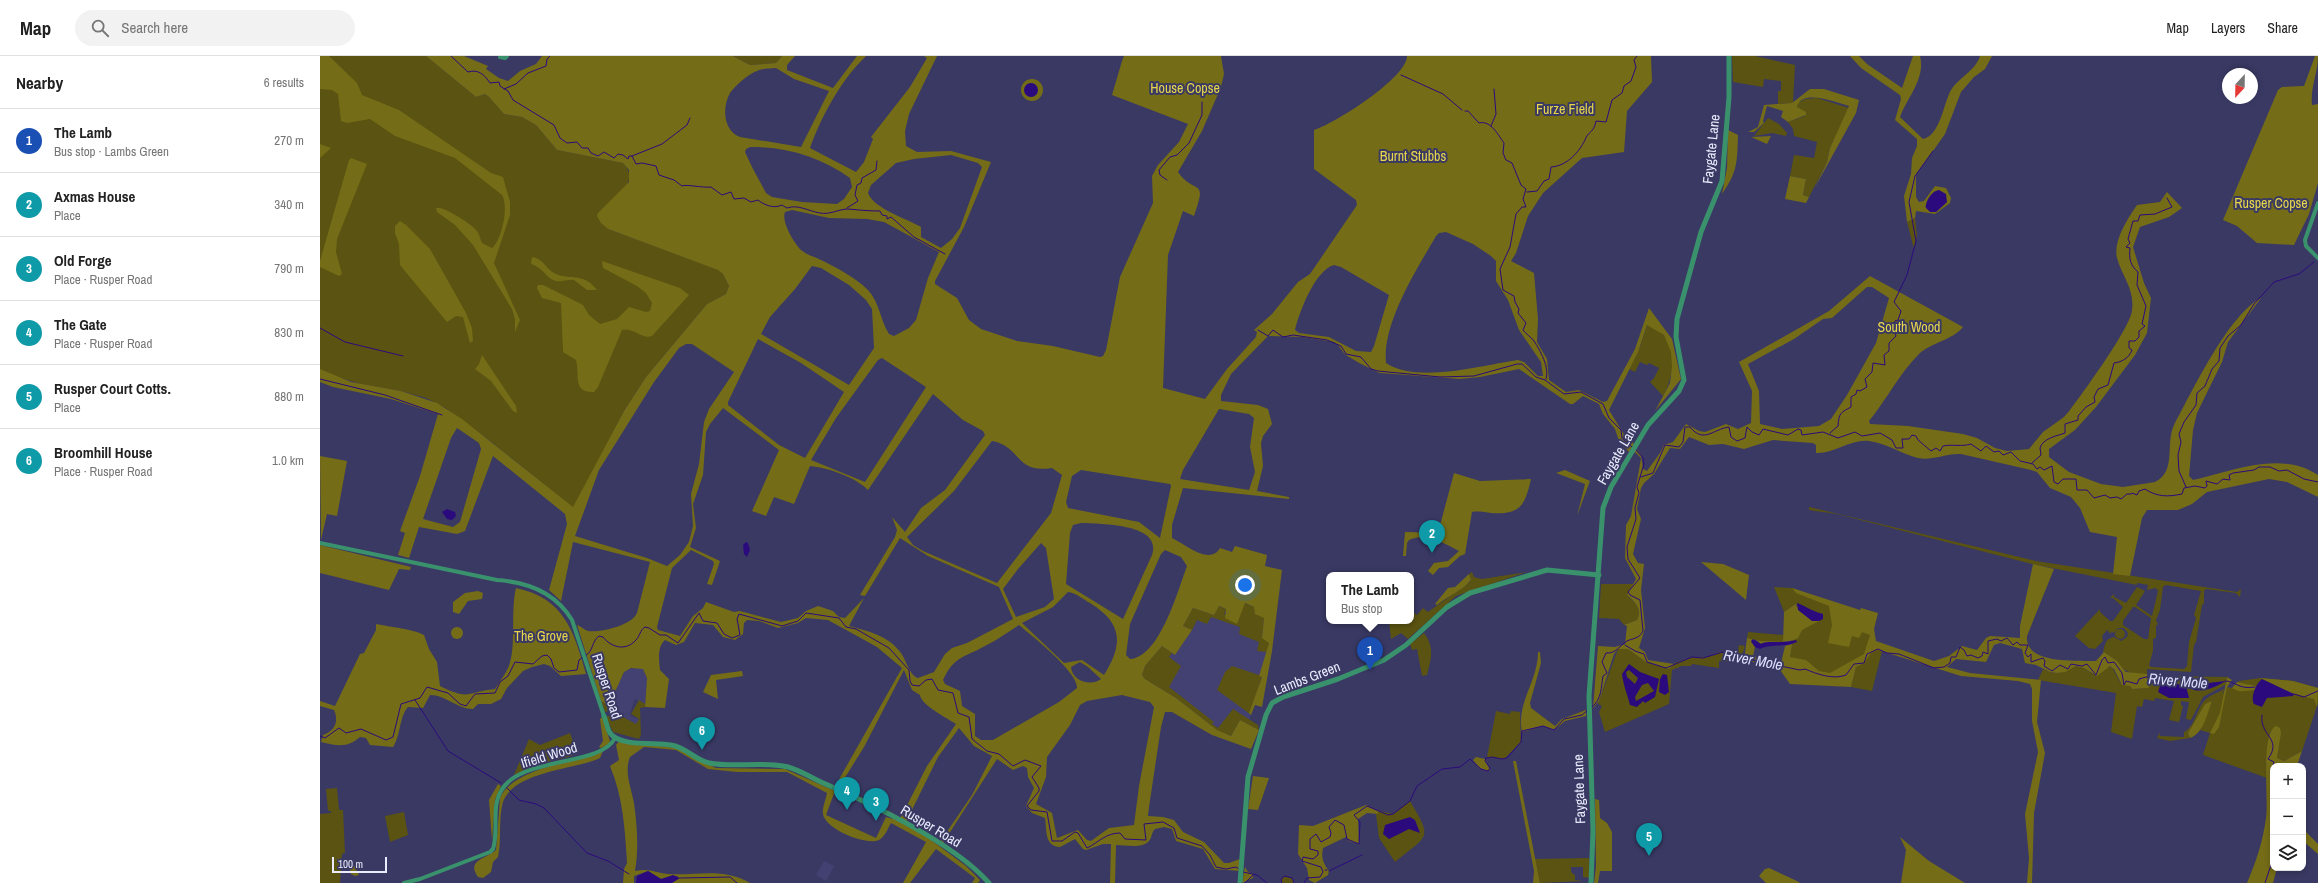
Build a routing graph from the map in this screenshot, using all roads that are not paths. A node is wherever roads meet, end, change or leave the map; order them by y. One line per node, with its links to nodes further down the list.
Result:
1 (507, 56): 3 (street)
2 (1728, 56): 7 (street, Faygate Lane)
3 (500, 57)
4 (2318, 202): 5 (street)
5 (2318, 258)
6 (320, 543): 8 (street, Rusper Road)
7 (1599, 576): 13 (street, Lambs Green); 14 (street, Faygate Lane)
8 (604, 716): 9 (street, Rusper Road)
9 (615, 738): 10 (street, Ifield Wood); 12 (street, Rusper Road)
10 (415, 882): 11 (street, Ifield Wood)
11 (404, 883)
12 (989, 883)
13 (1240, 883)
14 (1591, 883)

